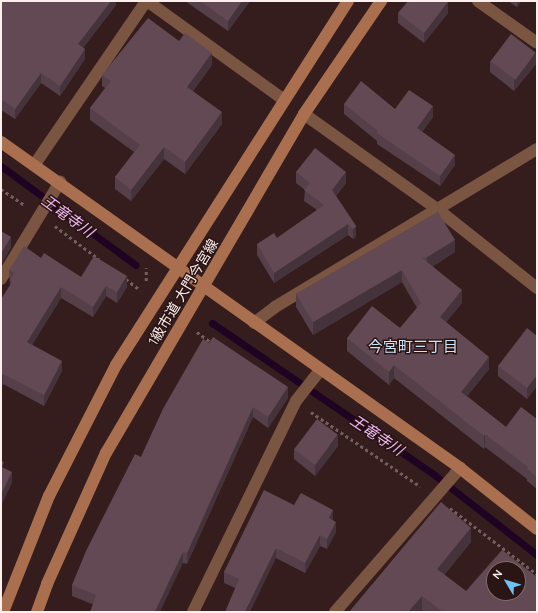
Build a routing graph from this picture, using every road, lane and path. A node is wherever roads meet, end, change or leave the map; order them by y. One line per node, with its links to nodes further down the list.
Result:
1 (146, 1): 6 (street); 10 (street)
2 (348, 1): 6 (street)
3 (381, 1): 7 (street, 1級市道 大門今宮線)
4 (478, 1): 5 (street)
5 (537, 43)
6 (284, 99): 16 (street)
7 (304, 114): 13 (street); 19 (street, 1級市道 大門今宮線)
8 (1, 142): 10 (street)
9 (537, 149): 13 (street)
10 (35, 164): 11 (street)
11 (58, 186): 14 (street); 16 (street)
12 (1, 189): 14 (path)
13 (436, 208): 20 (street); 22 (street)
14 (41, 212): 15 (path); 18 (street)
15 (102, 261)
16 (176, 268): 19 (street); 33 (street)
17 (121, 276): 21 (path)
18 (1, 279)
19 (203, 286): 22 (street); 34 (street, 1級市道 大門今宮線)
20 (537, 288)
21 (140, 290)
22 (254, 323): 27 (street)
23 (200, 326): 24 (path)
24 (195, 331): 25 (path); 26 (path)
25 (191, 338)
26 (214, 344)
27 (318, 374): 28 (street); 29 (street)
28 (298, 398): 30 (path); 35 (street)
29 (456, 472): 30 (street); 31 (street)
30 (438, 493): 32 (path); 36 (street)
31 (537, 529)
32 (537, 574)
33 (3, 612)
34 (37, 612)
35 (193, 612)
36 (335, 612)

